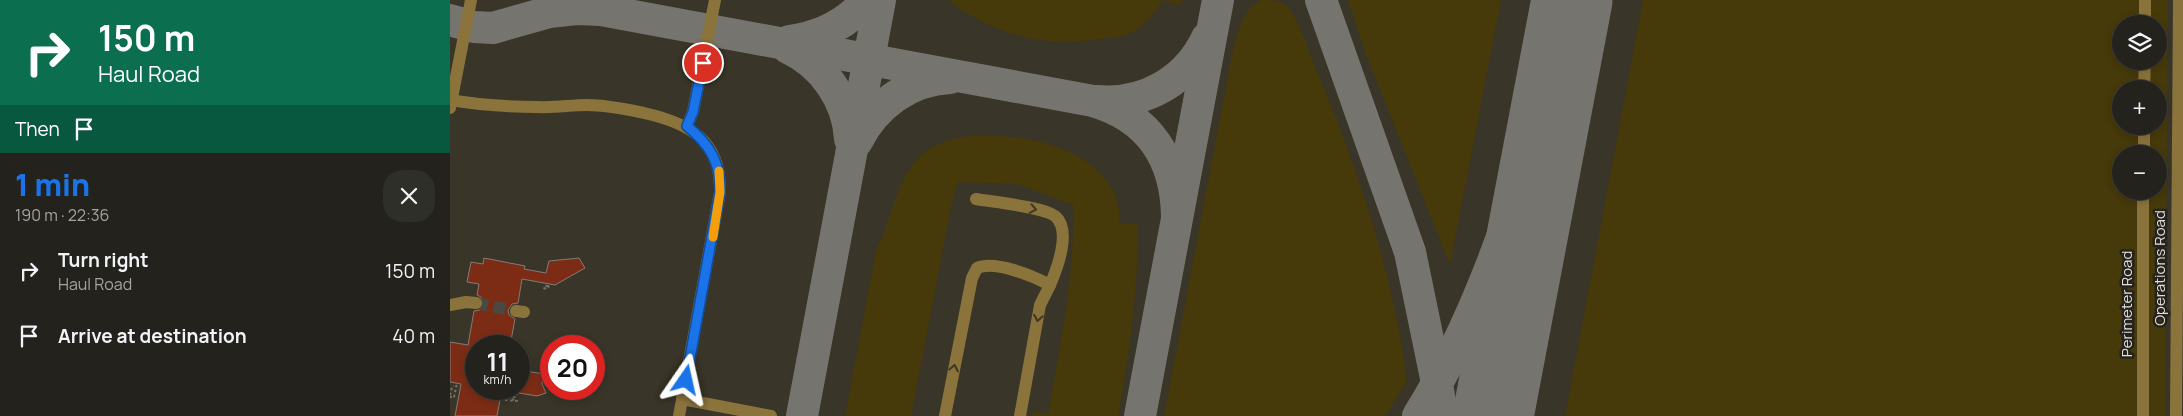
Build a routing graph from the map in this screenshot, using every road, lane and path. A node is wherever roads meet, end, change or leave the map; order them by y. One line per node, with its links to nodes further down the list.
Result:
1 (471, 0): 7 (street)
2 (715, 0): 8 (street)
3 (2145, 0): 5 (street)
4 (2179, 0): 6 (street, Operations Road)
5 (2145, 15)
6 (2180, 57): 16 (street, Operations Road)
7 (450, 103): 8 (street)
8 (687, 126): 15 (street)
9 (980, 200): 11 (street, one-way to 11)
10 (2143, 200): 21 (street, Perimeter Road)
11 (1050, 285): 19 (street, one-way to 11); 20 (street, one-way to 20)
12 (476, 303): 13 (street)
13 (450, 305)
14 (450, 395): 14 (path)
15 (682, 399): 17 (street); 18 (street)
16 (2179, 409)
17 (679, 416)
18 (771, 416)
19 (945, 416)
20 (1020, 416)
21 (2143, 416)

